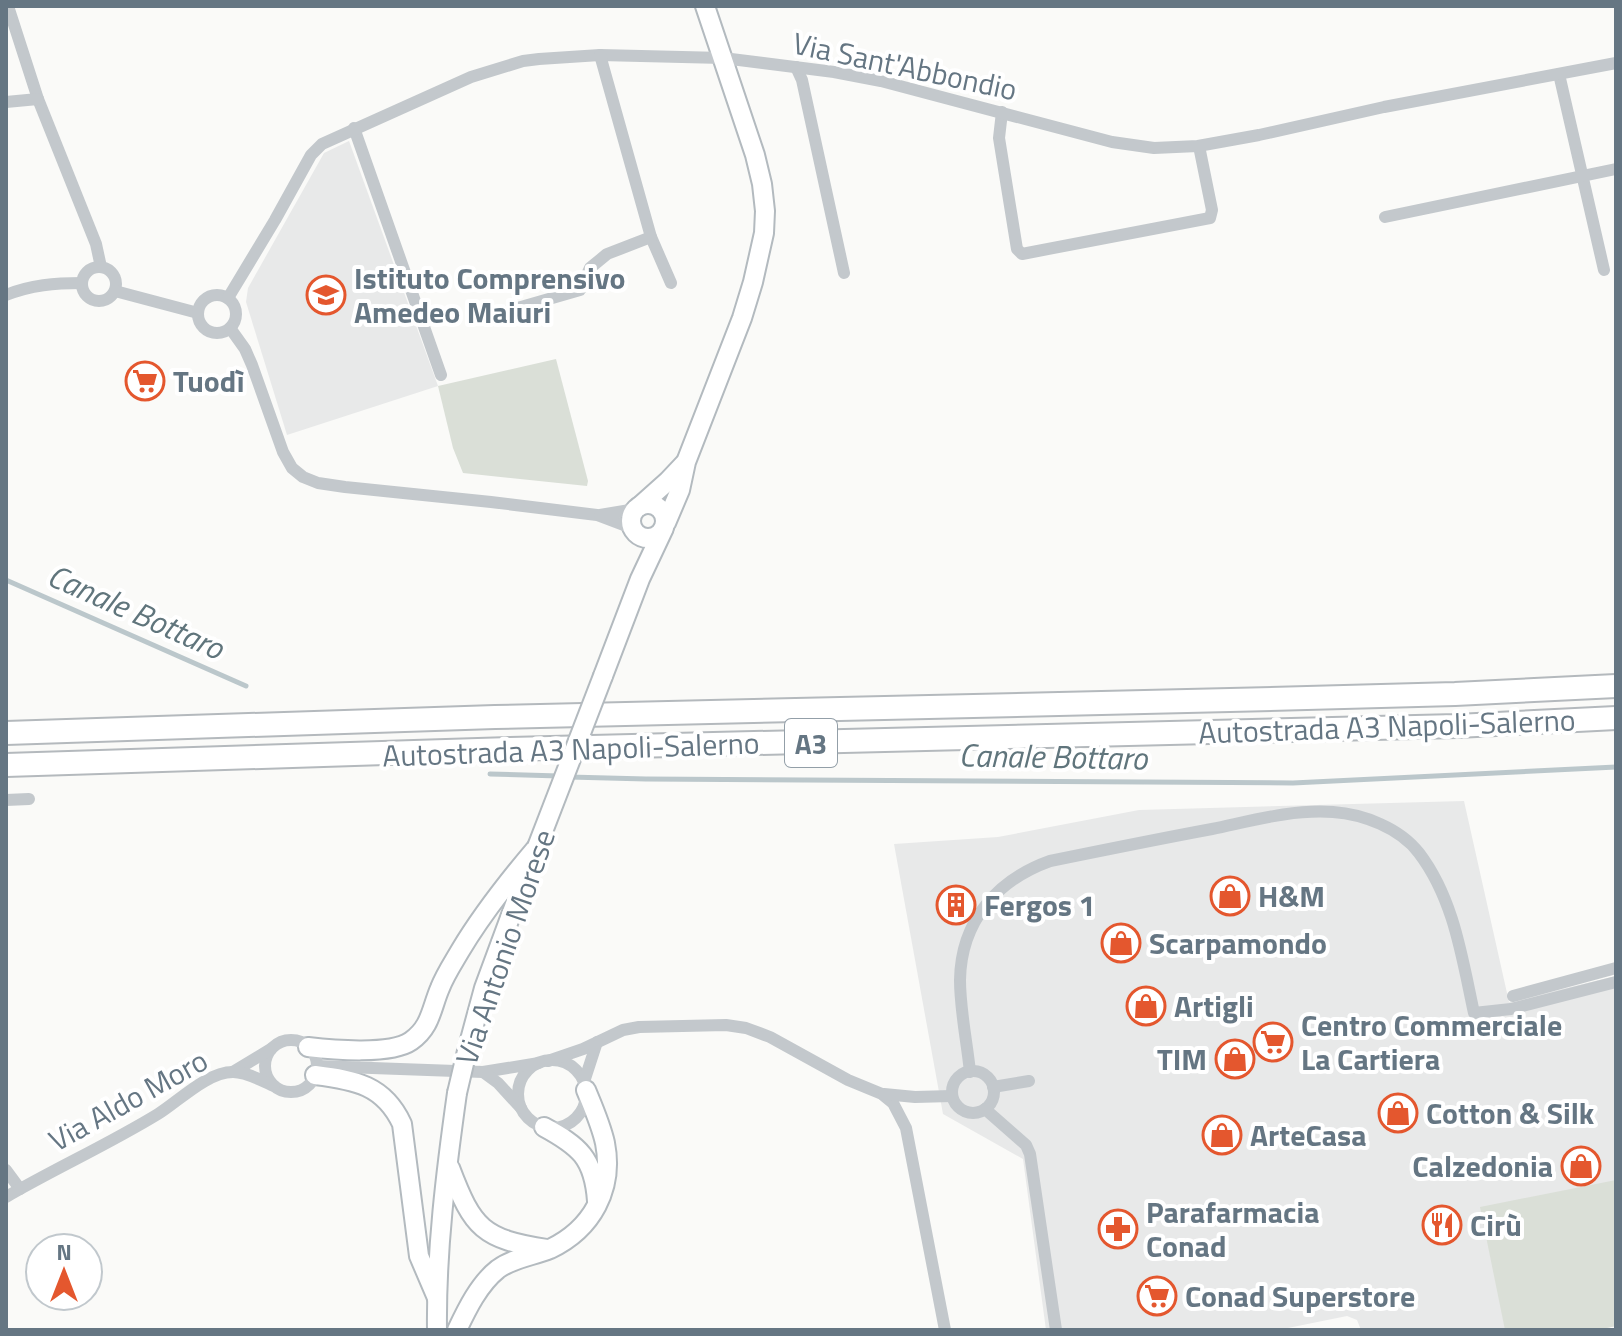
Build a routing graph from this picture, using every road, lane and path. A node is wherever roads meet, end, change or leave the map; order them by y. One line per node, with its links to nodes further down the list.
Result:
1 (8, 6): 8 (street)
2 (706, 8): 4 (street, Via Antonio Morese)
3 (600, 55): 4 (street, Via Sant'Abbondio); 11 (street, Via Sant'Abbondio); 16 (street)
4 (723, 58): 6 (street, Via Sant'Abbondio); 29 (street, Via Antonio Morese)
5 (1616, 63): 7 (street, Via Sant'Abbondio)
6 (796, 67): 10 (street, Via Sant'Abbondio); 19 (street)
7 (1559, 74): 12 (street, Via Sant'Abbondio); 14 (street)
8 (38, 99): 9 (street); 17 (street)
9 (6, 102)
10 (1002, 112): 12 (street, Via Sant'Abbondio); 12 (street)
11 (354, 128): 24 (street, Via Sant'Abbondio); 28 (street)
12 (1199, 146)
13 (1616, 169): 14 (street)
14 (1583, 176): 15 (street); 18 (street)
15 (1385, 217)
16 (651, 237): 21 (street); 26 (street)
17 (101, 267): 20 (street); 22 (street)
18 (1604, 270)
19 (844, 273)
20 (82, 283): 22 (street); 23 (street)
21 (671, 283)
22 (115, 291): 25 (street)
23 (6, 295)
24 (228, 298): 25 (street); 27 (street)
25 (198, 313): 27 (street)
26 (476, 320)
27 (230, 328): 31 (street)
28 (441, 375)
29 (686, 462): 30 (street, Via Antonio Morese); 32 (street, Via Antonio Morese)
30 (638, 508): 31 (street); 32 (street); 33 (street, Via Antonio Morese)
31 (597, 515): 33 (street)
32 (665, 526): 33 (street); 34 (street, Via Antonio Morese)
33 (635, 531): 34 (street, Via Antonio Morese)
34 (640, 579): 41 (street, Via Antonio Morese, bridge)
35 (1616, 686): 37 (highway, Autostrada A3 Napoli-Salerno / A3)
36 (1616, 718): 38 (highway, Autostrada A3 Napoli-Salerno / A3)
37 (6, 733)
38 (6, 765)
39 (29, 799): 40 (street)
40 (6, 800)
41 (537, 847): 46 (street); 62 (street, Via Antonio Morese, bridge)
42 (1616, 968): 44 (street)
43 (1616, 982): 52 (street)
44 (1513, 996)
45 (597, 1042): 48 (street); 55 (street); 57 (street)
46 (308, 1047): 47 (street); 49 (street)
47 (271, 1049): 50 (street, Via Aldo Moro); 54 (street)
48 (543, 1062): 51 (street); 55 (street); 60 (street)
49 (316, 1070): 51 (street); 54 (street); 68 (street)
50 (233, 1072): 54 (street); 64 (street, Via Aldo Moro)
51 (483, 1072): 60 (street)
52 (970, 1072): 56 (street); 58 (street)
53 (1029, 1081): 56 (street)
54 (274, 1086)
55 (585, 1086): 61 (street); 66 (street)
56 (993, 1087): 59 (street)
57 (882, 1094): 58 (street); 71 (street)
58 (952, 1096): 59 (street)
59 (985, 1109): 72 (street)
60 (522, 1110): 61 (street)
61 (544, 1127): 66 (street)
62 (448, 1162): 67 (street); 68 (street, Via Antonio Morese)
63 (6, 1170): 64 (street)
64 (20, 1189): 65 (street, Via Aldo Moro)
65 (6, 1197)
66 (597, 1204): 67 (street)
67 (548, 1249): 70 (street)
68 (437, 1298): 69 (street, Via Antonio Morese)
69 (437, 1330)
70 (457, 1330)
71 (945, 1330)
72 (1056, 1330)

